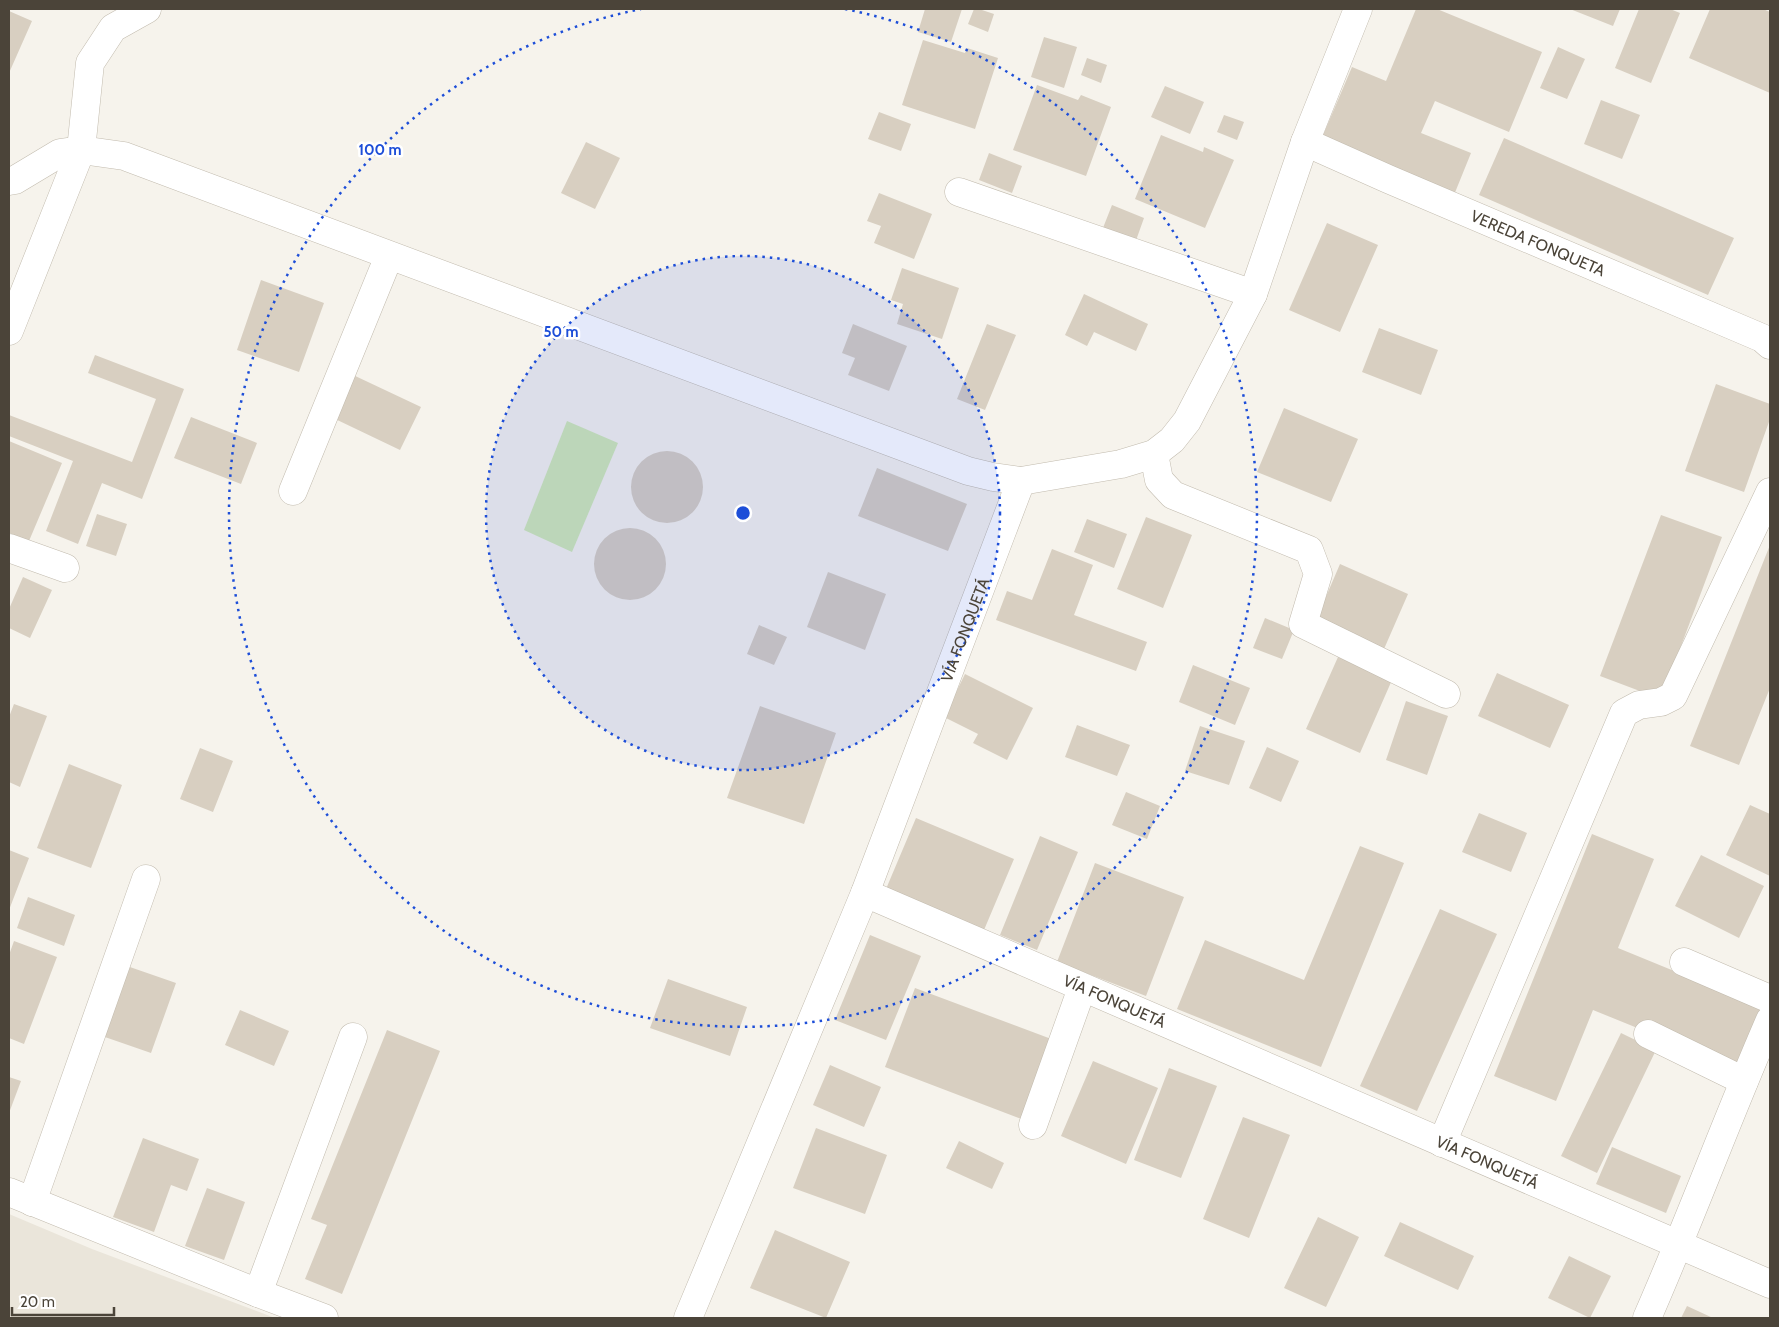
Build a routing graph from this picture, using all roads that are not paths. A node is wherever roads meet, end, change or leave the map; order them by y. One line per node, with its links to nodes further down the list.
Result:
1 (147, 9): 4 (street)
2 (1358, 9): 3 (street)
3 (1305, 142): 8 (street); 10 (street, VEREDA FONQUETA)
4 (81, 150): 5 (street); 7 (street); 9 (street)
5 (9, 181)
6 (959, 192): 8 (street)
7 (389, 256): 12 (street); 13 (street)
8 (1253, 294): 11 (street)
9 (9, 331)
10 (1770, 345)
11 (1154, 454): 12 (street); 17 (street)
12 (1021, 482): 19 (street, VÍA FONQUETÁ)
13 (293, 491)
14 (1770, 492): 28 (street)
15 (9, 548): 16 (street)
16 (65, 568)
17 (1446, 694)
18 (146, 878): 29 (street)
19 (865, 893): 21 (street, VÍA FONQUETÁ); 34 (street)
20 (1684, 962): 22 (street)
21 (1082, 988): 27 (street); 28 (street, VÍA FONQUETÁ)
22 (1770, 999)
23 (1770, 1020): 26 (street)
24 (1648, 1034): 26 (street)
25 (353, 1037): 32 (street)
26 (1744, 1081): 30 (street)
27 (1033, 1125)
28 (1442, 1143): 30 (street, VÍA FONQUETÁ)
29 (20, 1197): 32 (street)
30 (1679, 1245): 31 (street, VÍA FONQUETÁ); 35 (street)
31 (1770, 1284)
32 (258, 1293): 33 (street)
33 (324, 1318)
34 (688, 1318)
35 (1647, 1318)

